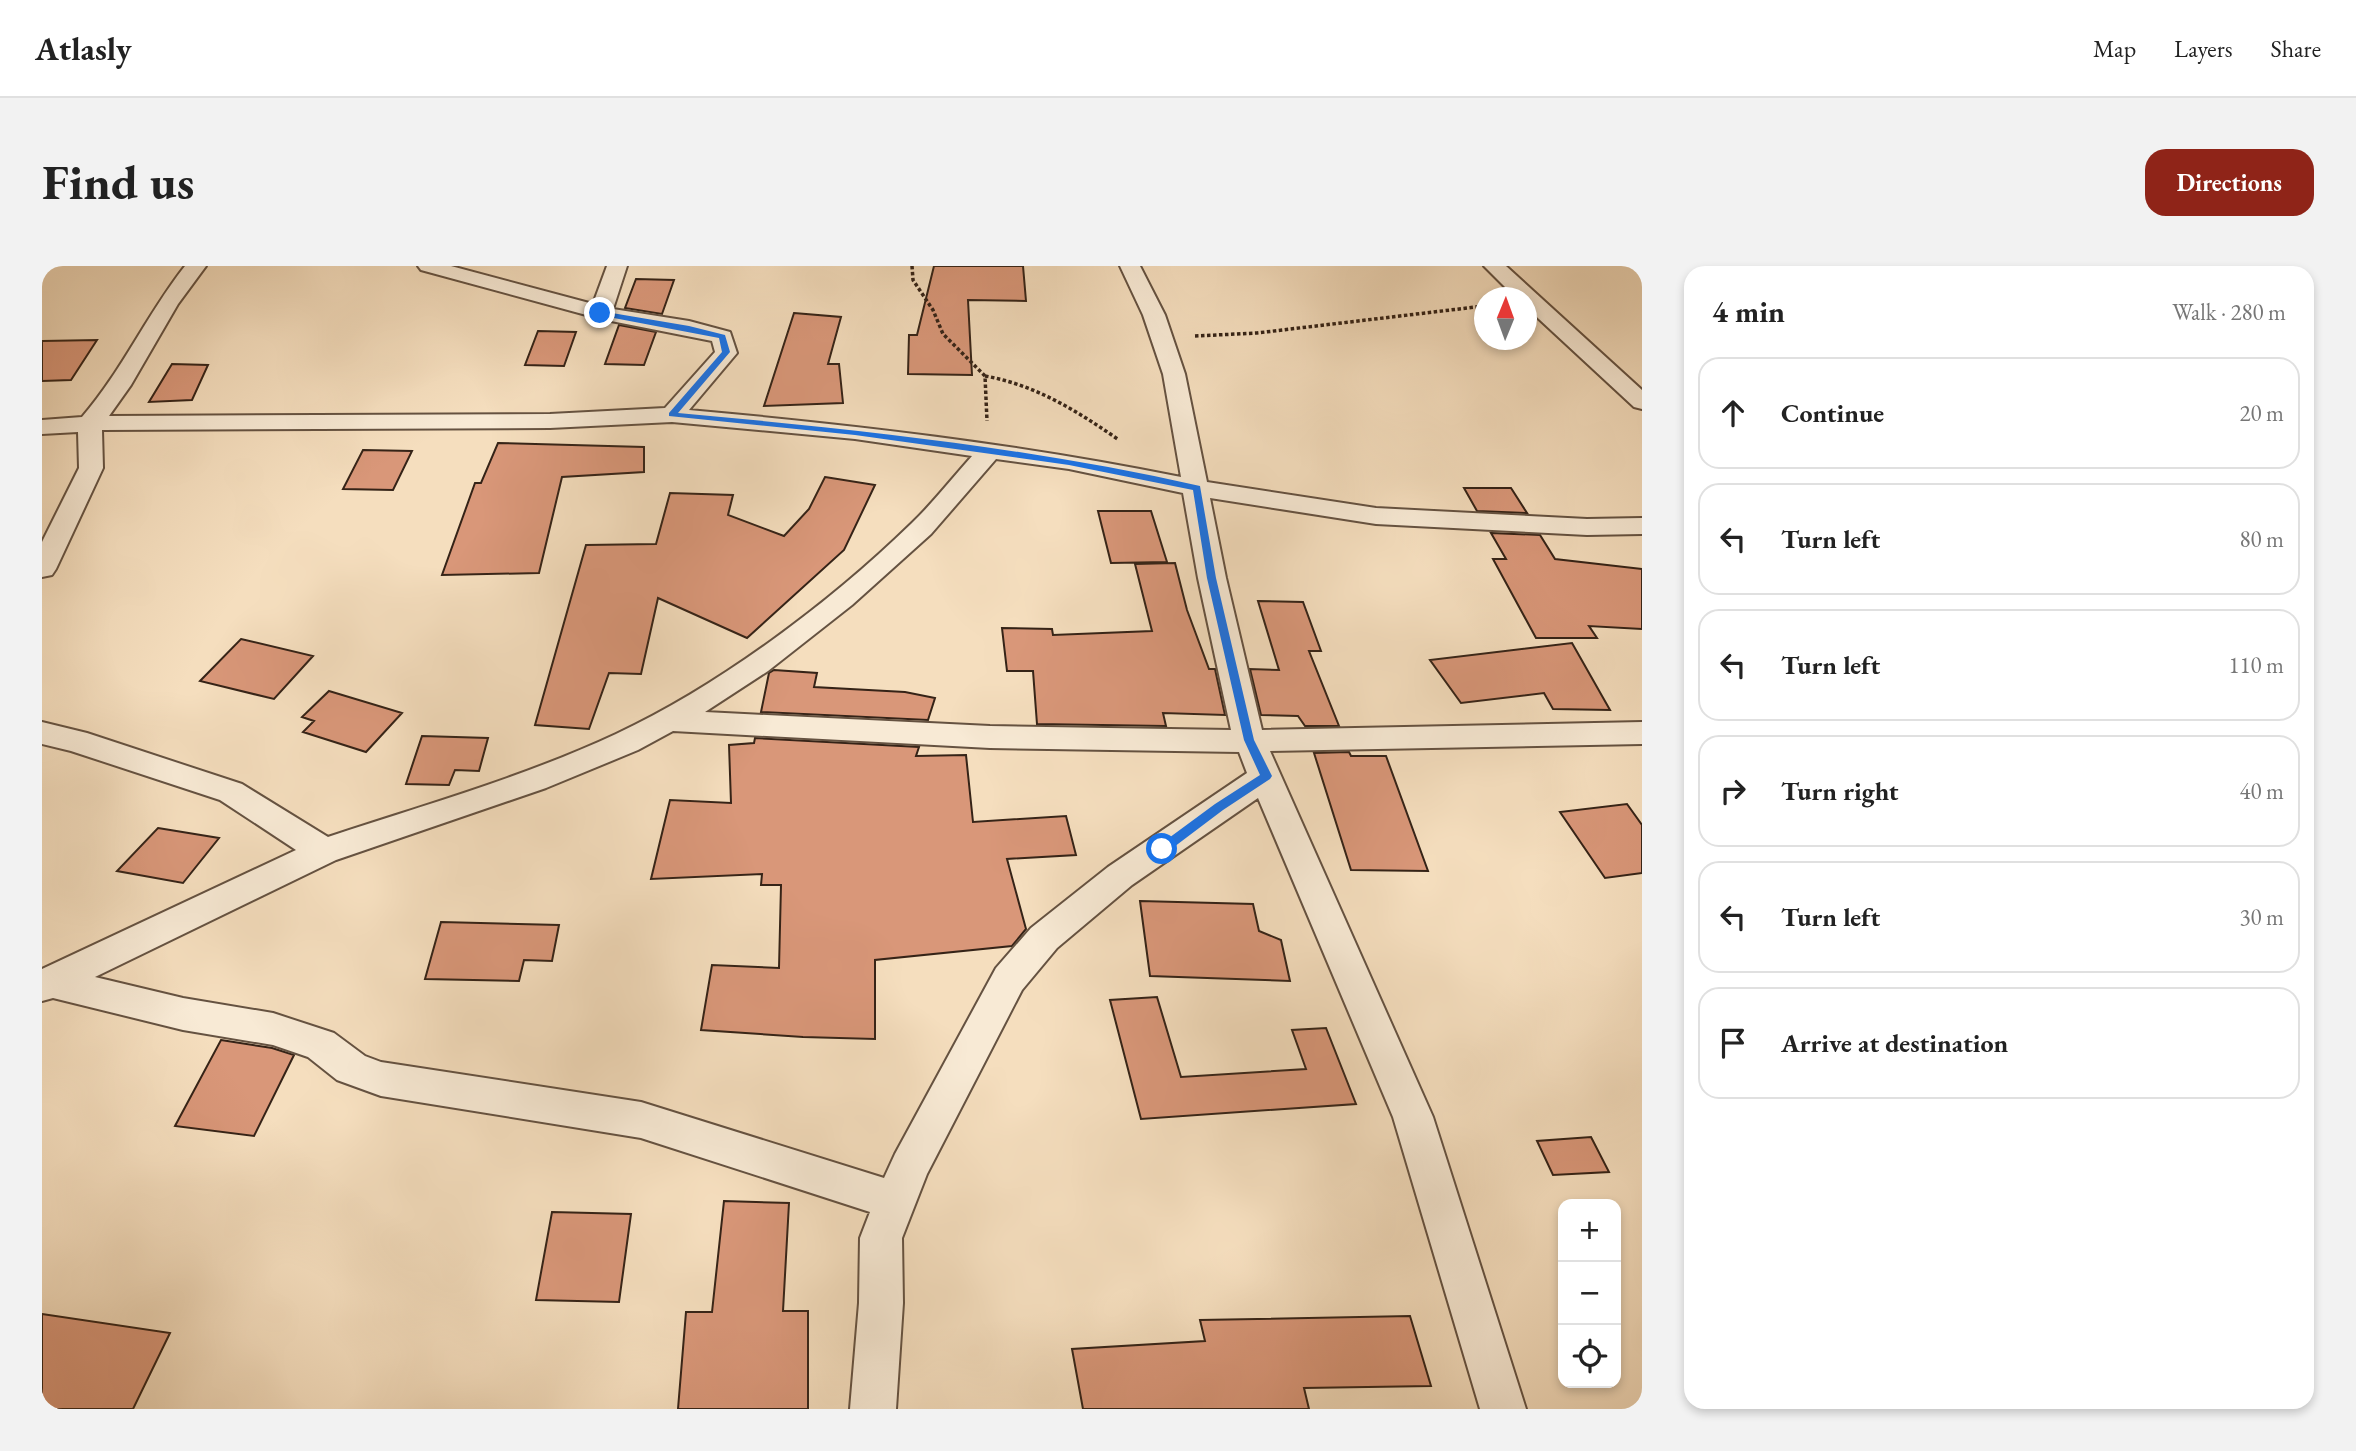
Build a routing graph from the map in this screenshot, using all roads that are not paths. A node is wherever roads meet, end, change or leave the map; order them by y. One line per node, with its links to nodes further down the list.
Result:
1 (197, 266): 9 (street)
2 (428, 266): 6 (street)
3 (617, 266): 6 (street)
4 (1130, 266): 12 (street)
5 (1494, 266): 7 (street)
6 (600, 313): 8 (street)
7 (1642, 401)
8 (672, 415): 9 (street); 11 (street)
9 (90, 422): 10 (street); 14 (street)
10 (42, 427)
11 (989, 452): 12 (street); 15 (street)
12 (1197, 488): 13 (street); 18 (street)
13 (1642, 526)
14 (42, 569)
15 (669, 720): 18 (street); 20 (street)
16 (42, 733): 20 (street)
17 (1642, 733): 18 (street)
18 (1249, 740): 19 (street)
19 (1266, 776): 22 (street); 24 (street)
20 (324, 851): 21 (street)
21 (47, 984): 22 (street)
22 (896, 1201): 23 (street)
23 (873, 1409)
24 (1503, 1409)

